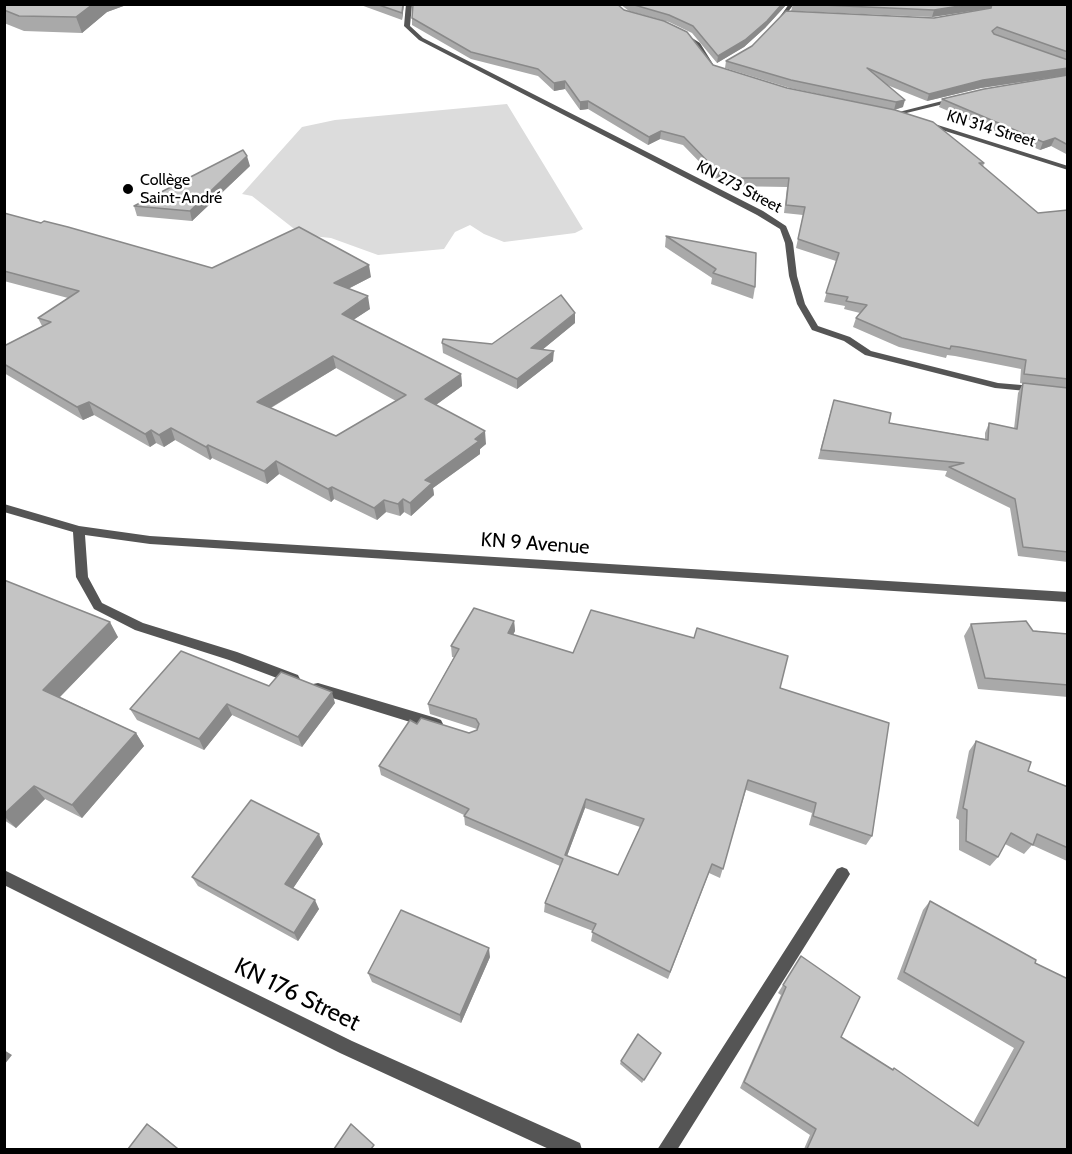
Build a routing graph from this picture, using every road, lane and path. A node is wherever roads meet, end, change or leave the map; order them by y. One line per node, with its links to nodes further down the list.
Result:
1 (410, 4): 12 (street, KN 273 Street)
2 (792, 4): 3 (street)
3 (785, 15): 4 (street); 6 (street)
4 (796, 16)
5 (674, 29): 7 (street)
6 (769, 31)
7 (723, 68)
8 (963, 98): 10 (street)
9 (883, 112): 10 (street, KN 314 Street)
10 (894, 114): 11 (street, KN 314 Street)
11 (1068, 168)
12 (1068, 392)
13 (4, 508): 14 (street, KN 9 Avenue)
14 (79, 530): 15 (street, KN 9 Avenue); 16 (street)
15 (1068, 597)
16 (449, 728)
17 (842, 874): 20 (street)
18 (4, 877): 19 (street, KN 176 Street)
19 (573, 1149)
20 (666, 1149)

